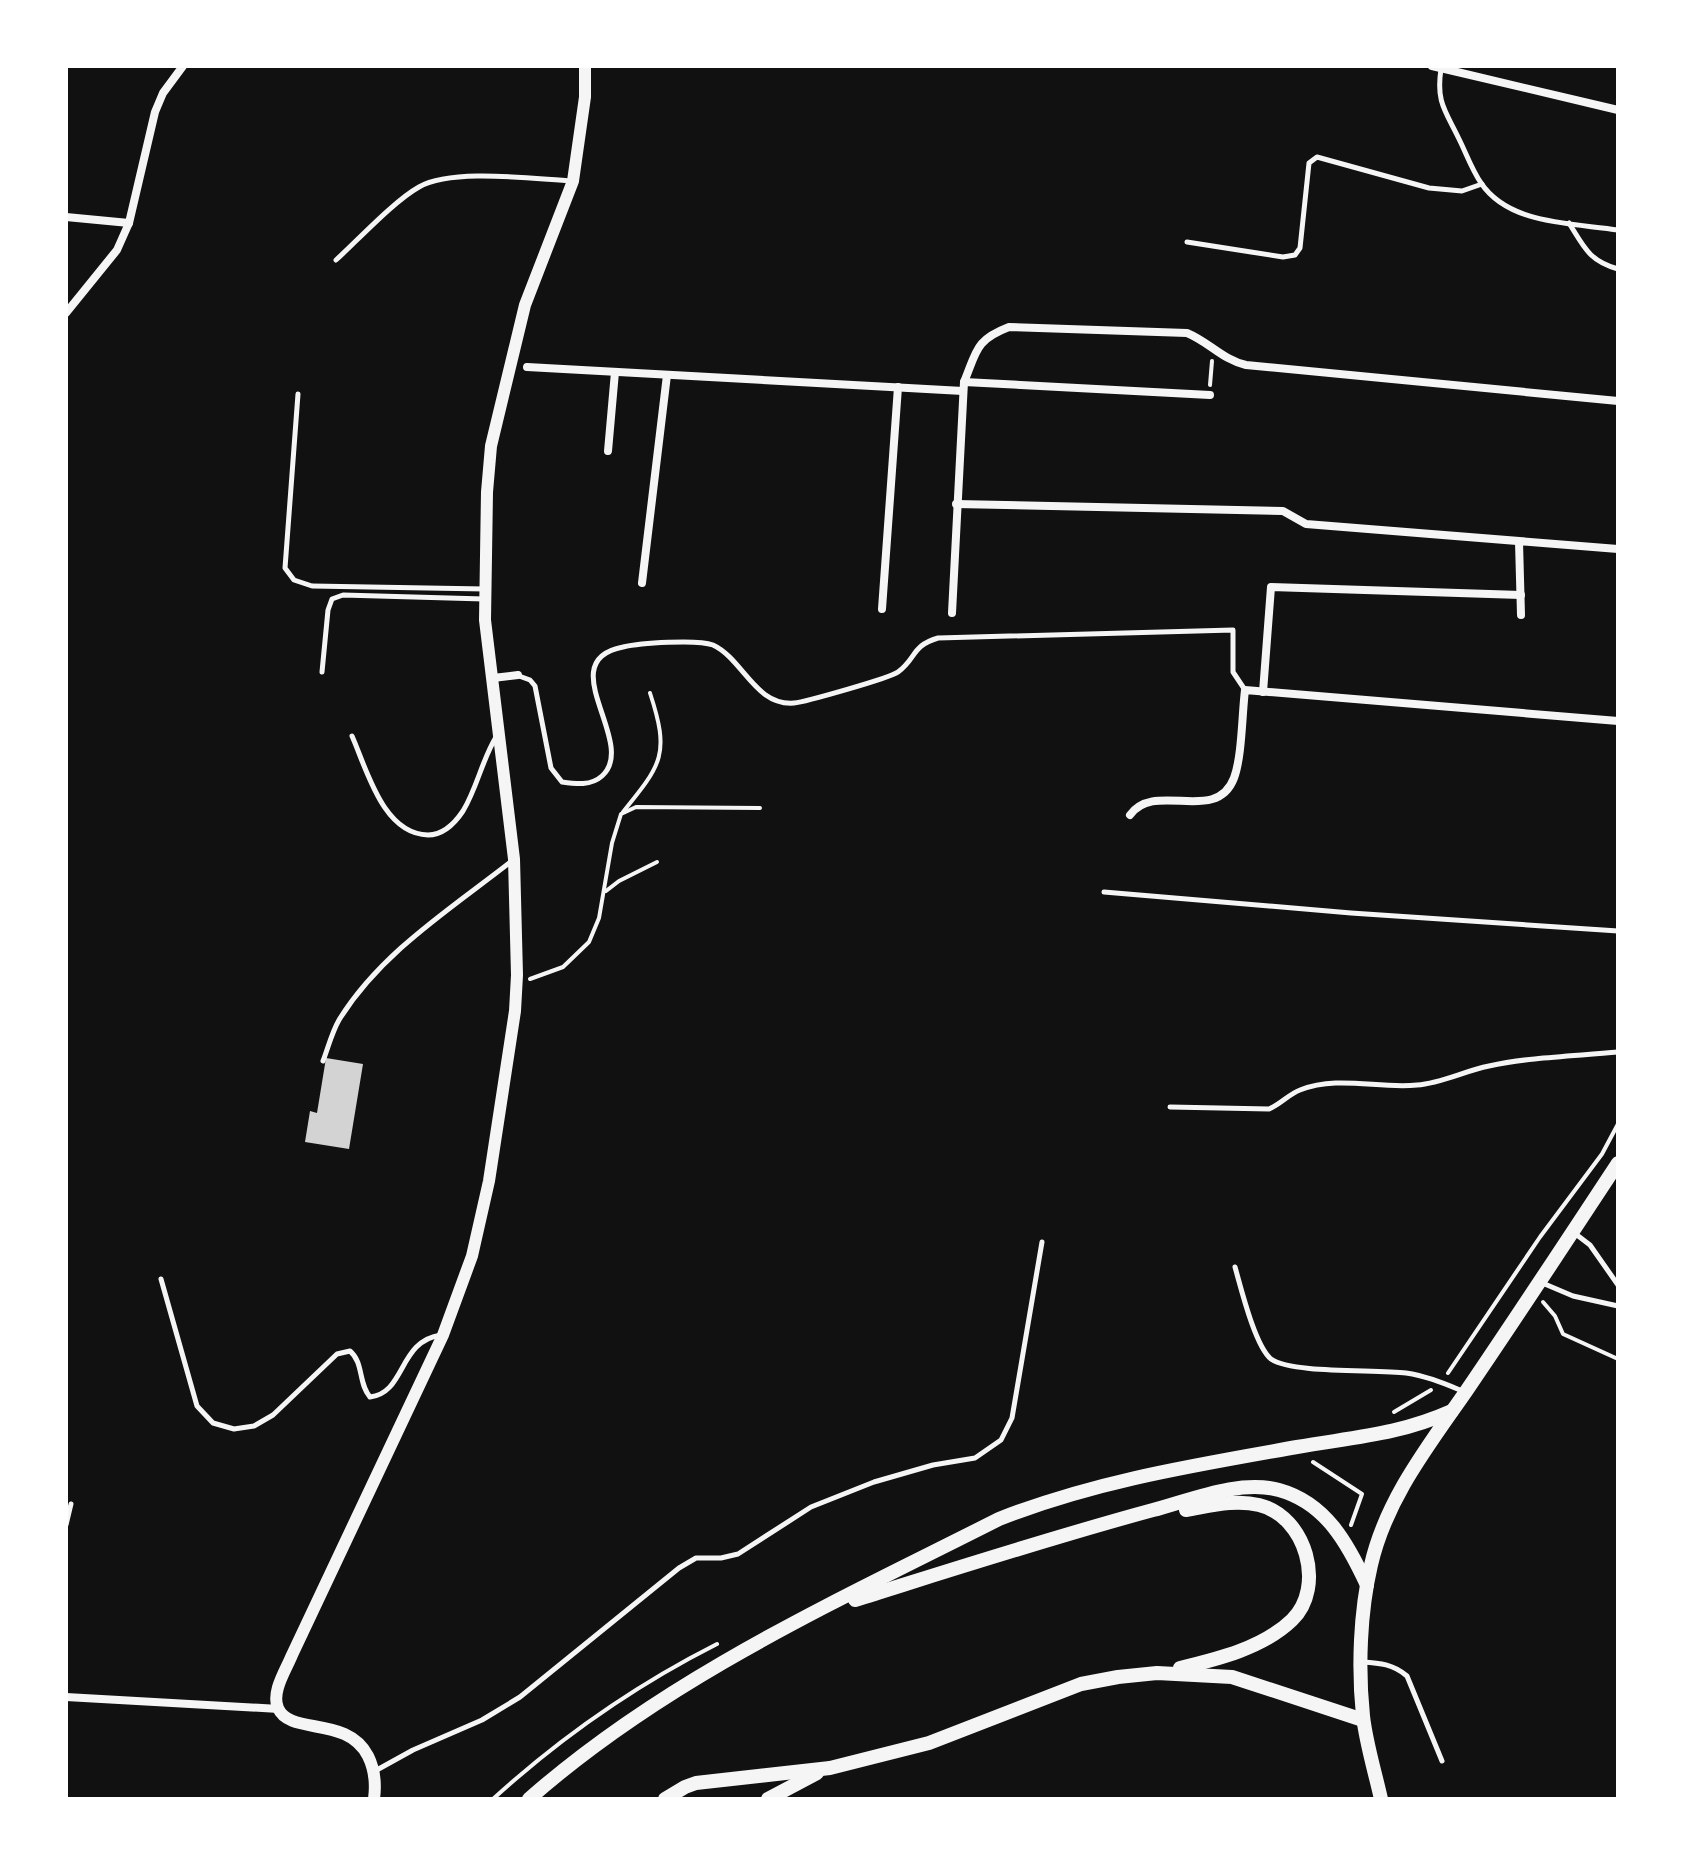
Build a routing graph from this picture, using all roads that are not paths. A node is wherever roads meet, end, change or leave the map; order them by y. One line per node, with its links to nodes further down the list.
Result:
1 (183, 66): 9 (street)
2 (585, 66): 5 (street)
3 (1436, 67): 4 (street); 6 (lane)
4 (1618, 110)
5 (573, 181): 12 (lane); 28 (street)
6 (1482, 184): 8 (lane); 11 (lane)
7 (66, 217): 9 (street)
8 (1569, 222): 10 (lane); 13 (lane)
9 (129, 223): 14 (street)
10 (1618, 230)
11 (1187, 242)
12 (336, 260)
13 (1618, 269)
14 (66, 313)
15 (527, 367): 16 (street)
16 (615, 372): 17 (street); 23 (street)
17 (667, 375): 18 (street); 27 (street)
18 (898, 387): 19 (street); 30 (street)
19 (964, 387): 21 (street); 22 (street); 24 (street)
20 (298, 394): 28 (lane)
21 (1210, 395)
22 (1618, 401)
23 (608, 451)
24 (956, 504): 25 (street); 31 (street)
25 (1519, 542): 26 (street); 29 (street)
26 (1618, 549)
27 (642, 583)
28 (486, 594): 33 (lane); 35 (street)
29 (1521, 595): 32 (street); 37 (street)
30 (882, 609)
31 (952, 613)
32 (1521, 615)
33 (322, 672)
34 (518, 675): 35 (street); 36 (lane)
35 (493, 678): 39 (street)
36 (1245, 690): 37 (street); 41 (street)
37 (1263, 692): 38 (street)
38 (1618, 721)
39 (499, 733): 40 (lane); 42 (street)
40 (352, 736)
41 (1130, 815)
42 (514, 859): 46 (lane); 56 (street)
43 (1104, 892): 44 (lane)
44 (1618, 931)
45 (1618, 1052): 47 (lane)
46 (323, 1061)
47 (1170, 1107)
48 (1618, 1163): 49 (main road)
49 (1573, 1231): 53 (lane); 54 (main road)
50 (1042, 1242): 71 (lane)
51 (1235, 1267): 57 (lane)
52 (161, 1279): 56 (lane)
53 (1618, 1285)
54 (1535, 1288): 55 (lane); 57 (main road)
55 (1618, 1306)
56 (443, 1335): 67 (street)
57 (1466, 1392): 58 (main road)
58 (1452, 1411): 62 (main road); 63 (main road)
59 (71, 1504): 61 (lane)
60 (1115, 1521): 62 (main road); 63 (main road); 65 (main road)
61 (66, 1525)
62 (1367, 1585): 64 (main road)
63 (816, 1612): 73 (main road)
64 (1361, 1661): 68 (main road); 69 (lane)
65 (1157, 1673): 68 (main road); 70 (main road)
66 (66, 1697): 67 (street)
67 (279, 1709): 71 (street)
68 (1363, 1720): 76 (main road)
69 (1442, 1761)
70 (830, 1768): 74 (main road); 75 (main road)
71 (374, 1772): 72 (street)
72 (374, 1799)
73 (529, 1799)
74 (665, 1799)
75 (768, 1799)
76 (1381, 1799)

